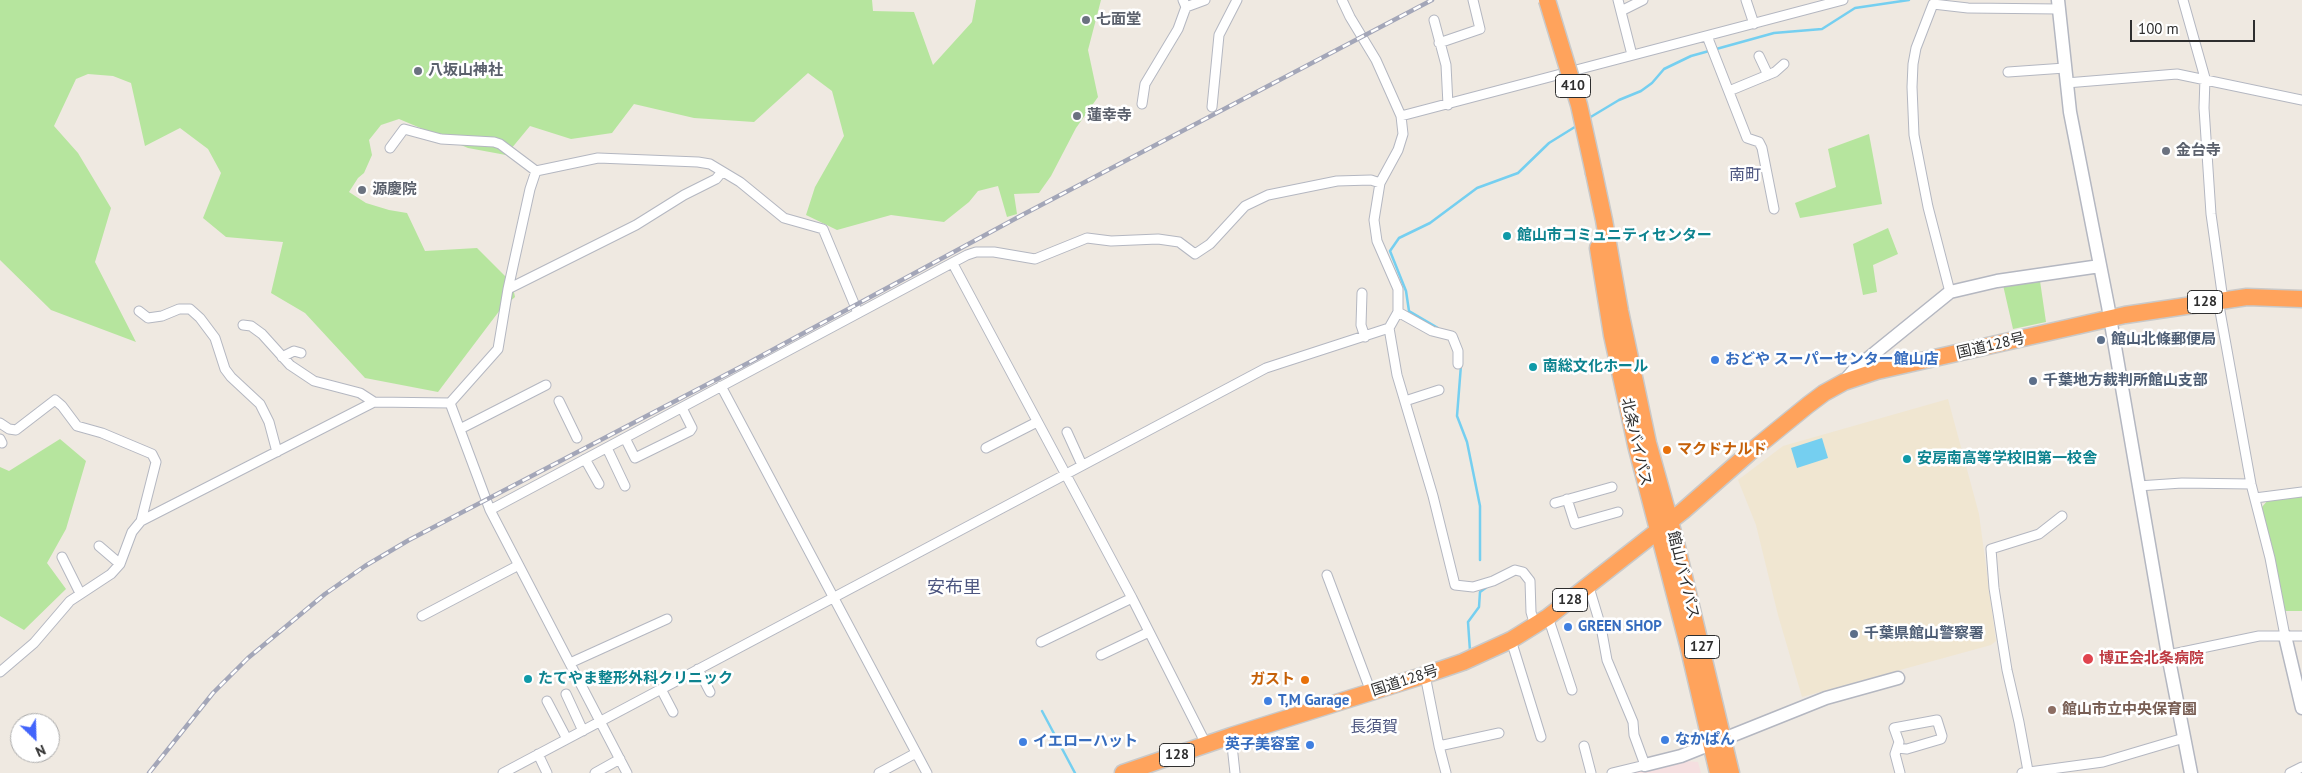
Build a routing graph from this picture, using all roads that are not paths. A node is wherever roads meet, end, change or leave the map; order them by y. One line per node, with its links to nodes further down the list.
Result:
1 (1204, 0): 12 (street)
2 (1237, 0): 31 (street)
3 (1342, 0): 32 (street)
4 (1473, 0): 18 (street)
5 (1547, 0): 89 (highway, 北条バイパス / 410, bridge)
6 (1618, 0): 14 (street)
7 (1643, 0): 14 (street)
8 (1746, 0): 16 (street)
9 (1843, 0): 16 (street)
10 (2184, 0): 25 (street)
11 (1932, 2): 13 (street); 41 (street)
12 (1184, 3): 29 (street)
13 (2058, 5): 22 (street)
14 (1621, 11): 19 (street)
15 (1434, 20): 18 (street)
16 (1754, 24): 17 (street)
17 (1709, 40): 19 (street); 27 (street)
18 (1439, 43): 30 (street)
19 (1632, 55): 30 (street)
20 (1760, 56): 24 (street)
21 (1784, 64): 24 (street)
22 (2065, 68): 23 (street); 26 (street)
23 (2008, 72)
24 (1768, 75): 27 (street)
25 (2205, 78): 26 (street); 28 (street); 44 (street)
26 (2066, 83): 39 (street)
27 (1729, 91): 37 (street)
28 (2302, 100)
29 (1142, 104)
30 (1448, 105): 32 (street)
31 (1212, 107)
32 (1401, 116): 36 (street)
33 (390, 148): 34 (street)
34 (536, 171): 35 (street); 40 (street)
35 (721, 173): 40 (street); 47 (street)
36 (1380, 183): 38 (street); 46 (street)
37 (1774, 209)
38 (953, 264): 47 (street); 64 (street)
39 (2100, 266): 41 (street); 48 (street)
40 (508, 288): 62 (street)
41 (1950, 292): 55 (street)
42 (1362, 293): 51 (street)
43 (2302, 299): 44 (highway, 国道128号 / 128)
44 (2221, 300): 48 (highway, 国道128号 / 128); 77 (street)
45 (139, 311): 72 (street)
46 (1398, 312): 50 (street); 54 (street)
47 (858, 313): 57 (street)
48 (2110, 319): 55 (highway, 国道128号 / 128); 79 (street)
49 (243, 325): 53 (street)
50 (1389, 328): 51 (street); 60 (street)
51 (1365, 337): 74 (street)
52 (301, 353): 53 (street)
53 (282, 357): 61 (street)
54 (1458, 364)
55 (1844, 382): 89 (highway, 国道128号 / 128)
56 (546, 385): 66 (street)
57 (721, 386): 63 (street); 97 (street)
58 (1439, 390): 60 (street)
59 (559, 401): 68 (street)
60 (1405, 401): 101 (street)
61 (374, 402): 62 (street); 72 (street)
62 (450, 403): 66 (street)
63 (682, 408): 69 (street); 69 (street)
64 (1036, 422): 71 (street); 75 (street)
65 (0, 423): 88 (street)
66 (460, 429): 85 (street)
67 (1067, 432): 74 (street)
68 (577, 438)
69 (625, 438): 70 (street)
70 (607, 448): 73 (street); 78 (street)
71 (986, 448)
72 (278, 452): 88 (street)
73 (585, 460): 76 (street); 85 (street)
74 (1082, 465): 75 (street)
75 (1065, 474): 97 (street); 98 (street)
76 (598, 484)
77 (2252, 484): 79 (street); 82 (street)
78 (625, 486)
79 (2138, 486): 108 (street)
80 (1612, 487): 83 (street)
81 (2302, 492): 82 (street)
82 (2255, 498): 103 (street)
83 (1567, 499): 84 (street); 86 (street)
84 (1555, 502)
85 (490, 510): 93 (street)
86 (1618, 512)
87 (2062, 516): 139 (street)
88 (141, 521): 92 (street)
89 (1664, 527): 95 (highway, 国道128号 / 128); 129 (highway, 館山バイパス / 127)
90 (99, 546): 92 (street)
91 (62, 557): 96 (street)
92 (120, 564): 96 (street)
93 (517, 566): 99 (street); 109 (street)
94 (1327, 575): 117 (street)
95 (1588, 584): 101 (highway, 国道128号 / 128); 137 (street)
96 (80, 593): 111 (street)
97 (833, 597): 110 (street); 134 (street)
98 (1132, 598): 102 (street); 106 (street)
99 (422, 616)
100 (667, 619): 109 (street)
101 (1542, 622): 105 (highway, 国道128号 / 128); 115 (street)
102 (1149, 632): 107 (street); 130 (street)
103 (2285, 636): 104 (street); 108 (street); 120 (street)
104 (2302, 636)
105 (1511, 640): 112 (highway, 国道128号 / 128); 126 (street)
106 (1041, 642)
107 (1101, 655)
108 (2168, 655): 128 (street)
109 (570, 663): 122 (street)
110 (698, 669): 114 (street); 116 (street)
111 (0, 672)
112 (1425, 675): 117 (highway, 国道128号 / 128); 131 (street)
113 (1898, 678): 129 (street)
114 (661, 689): 121 (street); 122 (street)
115 (1572, 690)
116 (710, 692)
117 (1371, 692): 125 (highway, 国道128号 / 128)
118 (566, 694): 123 (street)
119 (548, 702): 127 (street)
120 (2302, 708)
121 (674, 712)
122 (602, 720): 123 (street); 136 (street)
123 (583, 730): 127 (street)
124 (1499, 733): 131 (street)
125 (1231, 736): 130 (highway, 国道128号 / 128); 147 (street)
126 (1541, 737)
127 (567, 738): 135 (street)
128 (2184, 738): 139 (street); 154 (street)
129 (1718, 740): 137 (street); 151 (highway, 館山バイパス / 127); 152 (highway, 館山バイパス / 127)
130 (1206, 744): 146 (highway, 国道128号 / 128)
131 (1439, 746): 148 (street)
132 (1584, 746): 149 (street)
133 (1898, 748): 133 (street); 153 (street)
134 (916, 753): 144 (street); 145 (street)
135 (538, 754): 140 (street); 141 (street)
136 (620, 759): 142 (street); 143 (street)
137 (1645, 765): 150 (street)
138 (2302, 767): 155 (street)
139 (2025, 772)
140 (503, 773)
141 (547, 773)
142 (595, 773)
143 (628, 773)
144 (879, 773)
145 (927, 773)
146 (1123, 773)
147 (1234, 773)
148 (1446, 773)
149 (1591, 773)
150 (1612, 773)
151 (1718, 773)
152 (1731, 773)
153 (1900, 773)
154 (2191, 773)
155 (2290, 773)

